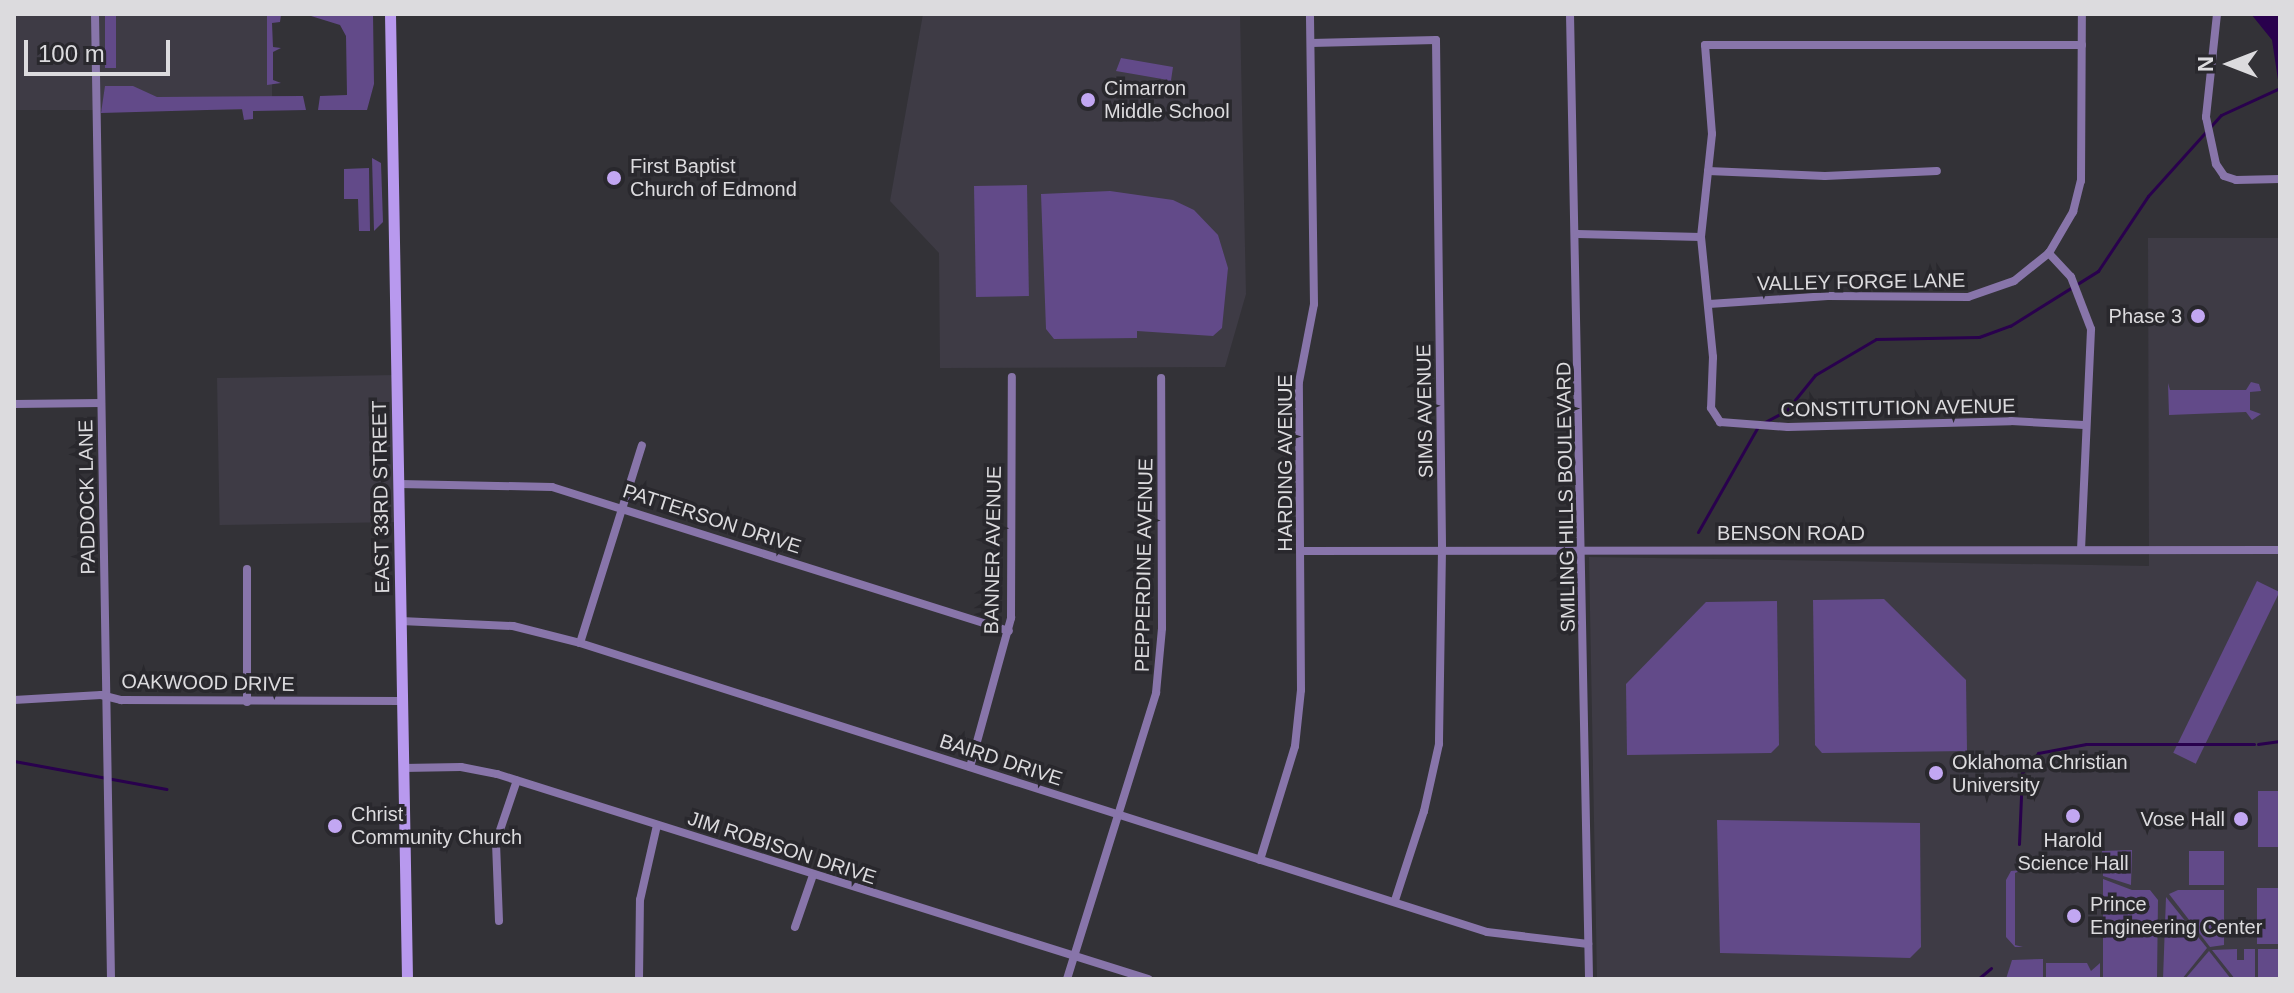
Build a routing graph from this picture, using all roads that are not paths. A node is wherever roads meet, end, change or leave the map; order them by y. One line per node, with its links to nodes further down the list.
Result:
1 (95, 14): 18 (street, PADDOCK LANE)
2 (390, 14): 22 (street, EAST 33RD STREET)
3 (1310, 14): 7 (street, HARDING AVENUE)
4 (1570, 14): 12 (street, SMILING HILLS BOULEVARD)
5 (2082, 14): 8 (street)
6 (2217, 14): 11 (street)
7 (1311, 43): 24 (street, SIMS AVENUE); 28 (street, HARDING AVENUE)
8 (2082, 45): 9 (street); 14 (street)
9 (1708, 171): 10 (street); 13 (street)
10 (1937, 171)
11 (2280, 179)
12 (1577, 234): 13 (street); 25 (street, SMILING HILLS BOULEVARD)
13 (1701, 237): 15 (street)
14 (2049, 253): 15 (street, VALLEY FORGE LANE); 20 (street)
15 (1709, 304): 20 (street, CONSTITUTION AVENUE)
16 (1012, 377): 31 (street, BANNER AVENUE)
17 (1161, 378): 40 (street, PEPPERDINE AVENUE)
18 (101, 403): 19 (street); 33 (street, PADDOCK LANE)
19 (14, 404)
20 (2084, 425): 26 (street)
21 (642, 445): 23 (street)
22 (399, 484): 23 (street, PATTERSON DRIVE); 30 (street, EAST 33RD STREET)
23 (622, 508): 31 (street, PATTERSON DRIVE); 32 (street)
24 (1442, 549): 25 (street, BENSON ROAD); 28 (street, BENSON ROAD); 44 (street, SIMS AVENUE)
25 (1583, 549): 26 (street, BENSON ROAD); 47 (street, SMILING HILLS BOULEVARD)
26 (2081, 550): 27 (street, BENSON ROAD)
27 (2280, 550)
28 (1302, 551): 42 (street, HARDING AVENUE)
29 (247, 569): 36 (street)
30 (401, 621): 32 (street, BAIRD DRIVE); 35 (street, EAST 33RD STREET)
31 (1009, 631): 37 (street, BANNER AVENUE)
32 (580, 643): 37 (street, BAIRD DRIVE)
33 (107, 697): 34 (street, OAKWOOD DRIVE); 36 (street, OAKWOOD DRIVE); 49 (street, PADDOCK LANE)
34 (14, 700)
35 (402, 701): 36 (street, OAKWOOD DRIVE); 38 (street, EAST 33RD STREET)
36 (247, 702)
37 (970, 767): 40 (street, BAIRD DRIVE)
38 (403, 768): 39 (street, JIM ROBISON DRIVE); 50 (street, EAST 33RD STREET)
39 (517, 780): 41 (street, JIM ROBISON DRIVE); 45 (street)
40 (1120, 815): 42 (street, BAIRD DRIVE); 48 (street, PEPPERDINE AVENUE)
41 (657, 825): 43 (street, JIM ROBISON DRIVE); 51 (street)
42 (1260, 860): 44 (street, BAIRD DRIVE)
43 (813, 875): 46 (street); 48 (street, JIM ROBISON DRIVE)
44 (1395, 900): 47 (street, BAIRD DRIVE)
45 (499, 921)
46 (795, 927)
47 (1588, 944): 54 (street, SMILING HILLS BOULEVARD)
48 (1073, 956): 52 (street, PEPPERDINE AVENUE); 53 (street, JIM ROBISON DRIVE)
49 (111, 979)
50 (407, 979)
51 (639, 979)
52 (1067, 979)
53 (1148, 979)
54 (1589, 979)

